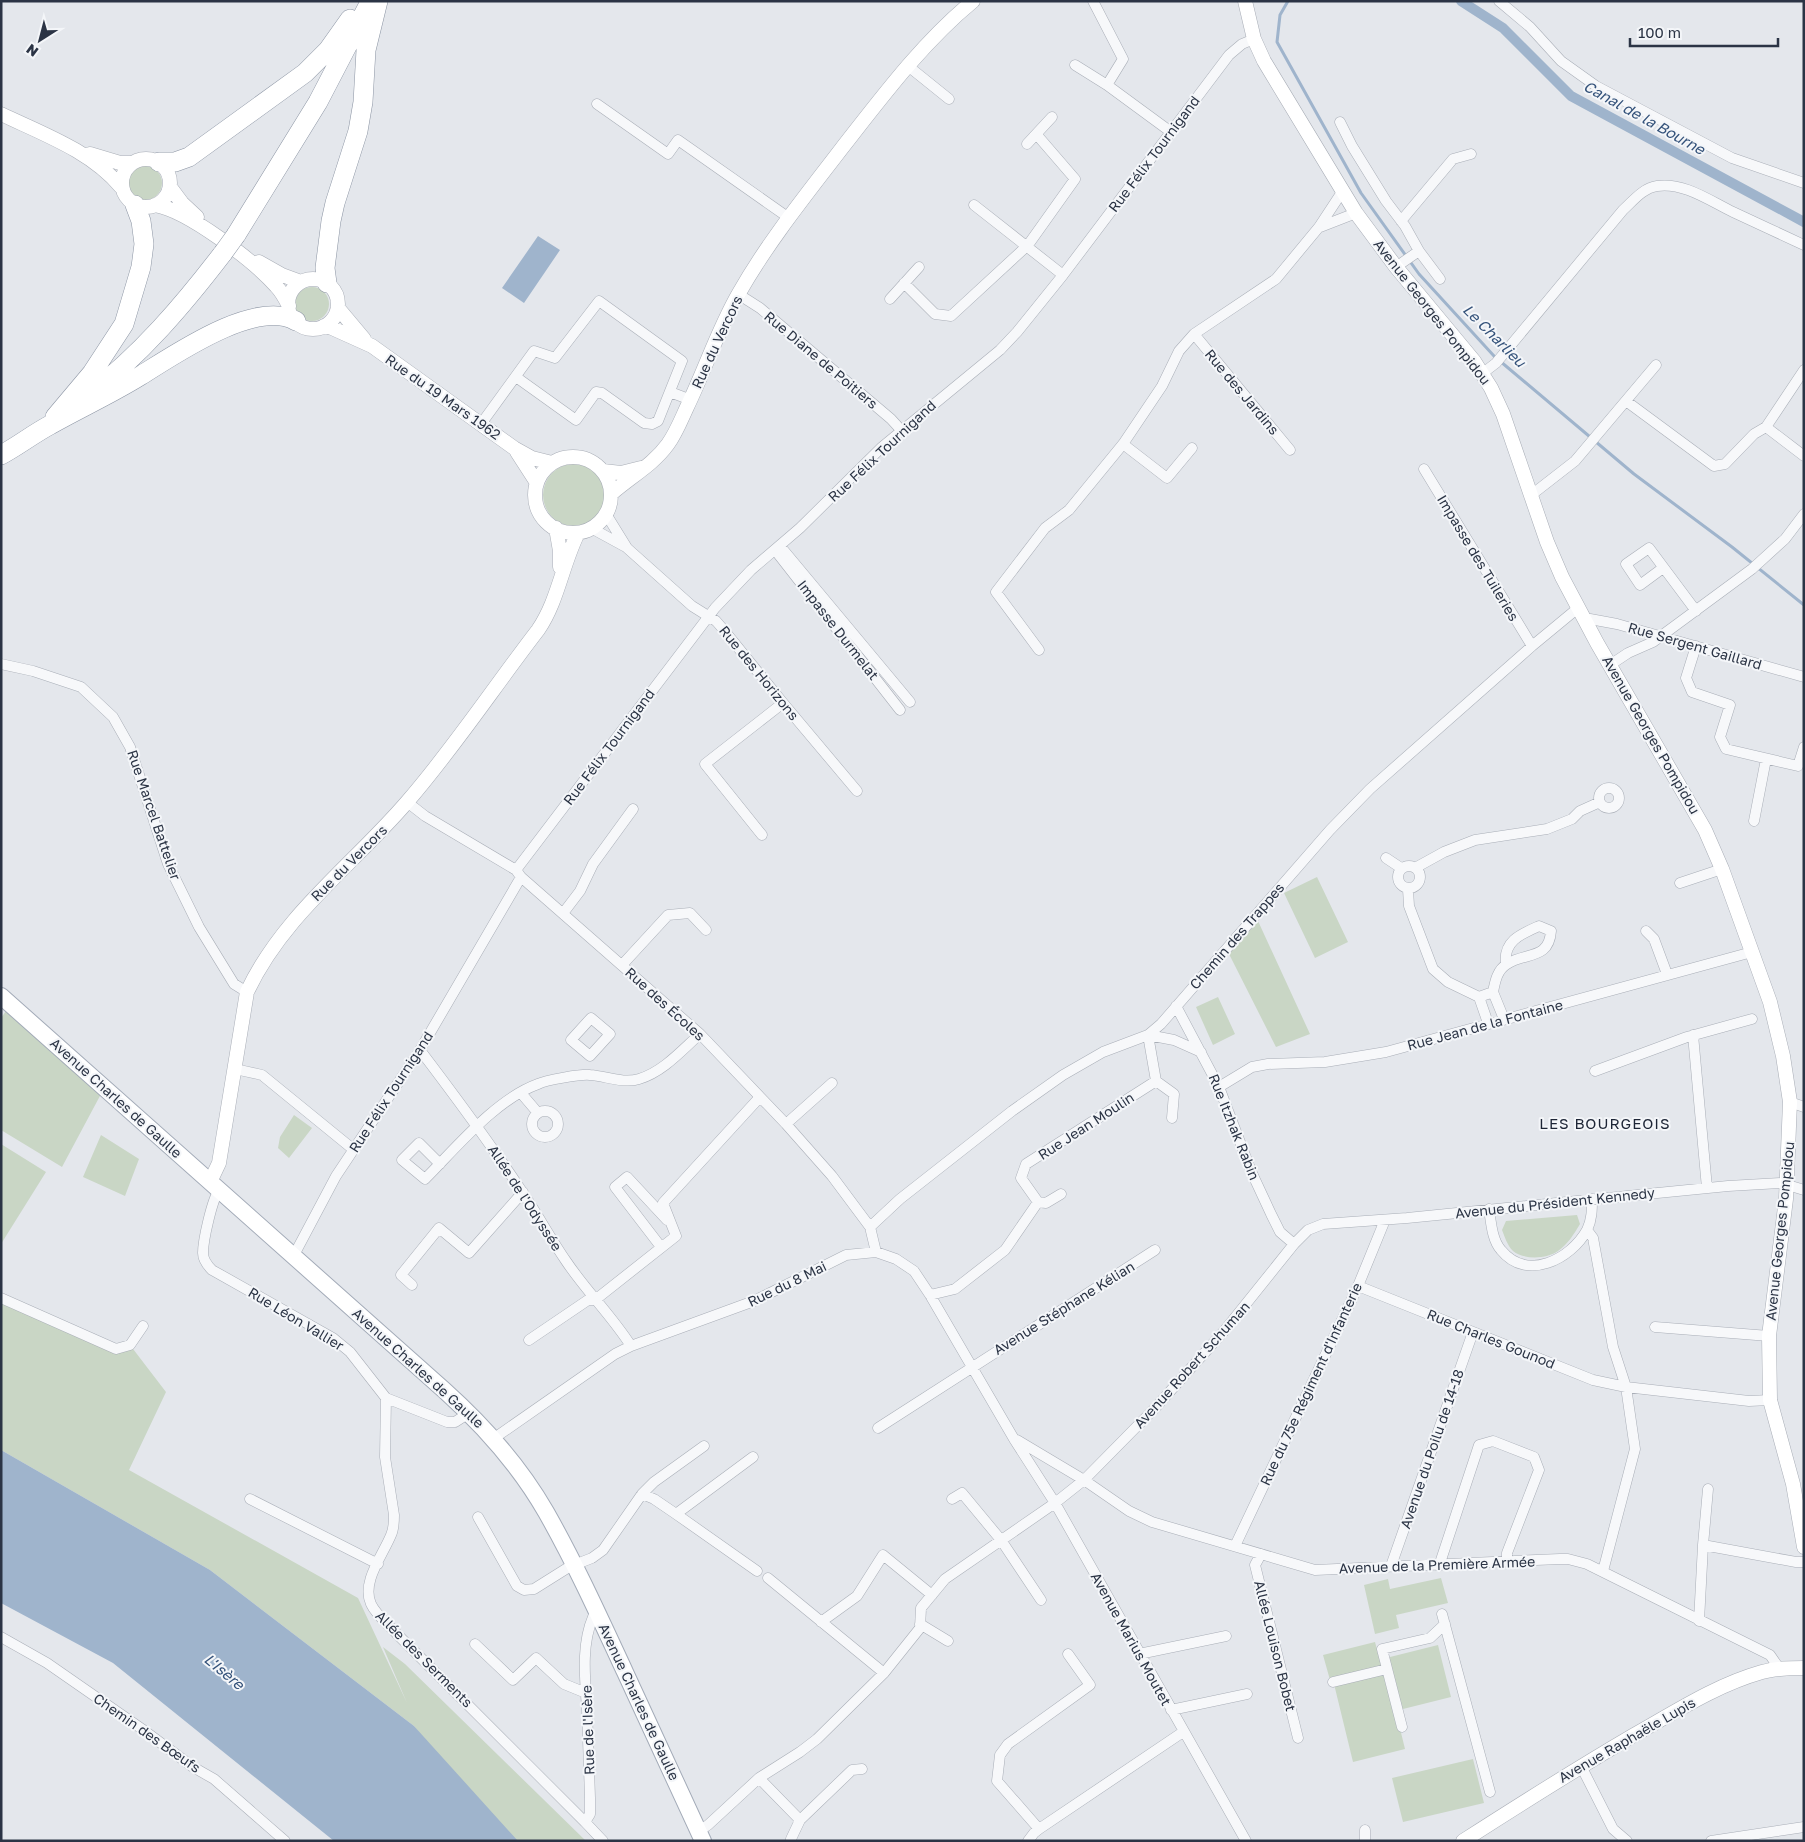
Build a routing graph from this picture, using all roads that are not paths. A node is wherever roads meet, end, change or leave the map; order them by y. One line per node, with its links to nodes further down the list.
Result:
1 (362, 1): 22 (highway)
2 (370, 1): 59 (highway, bridge)
3 (378, 1): 42 (highway)
4 (973, 1): 9 (street, Rue du Vercors)
5 (1093, 1): 11 (street)
6 (1245, 1): 8 (street, Avenue Georges Pompidou)
7 (1499, 1): 24 (street)
8 (1254, 39): 17 (street, Rue Félix Tournigand); 27 (street, Avenue Georges Pompidou)
9 (908, 66): 12 (street); 32 (street, Rue du Vercors)
10 (1075, 66): 11 (street)
11 (1107, 85): 17 (street)
12 (949, 99)
13 (597, 104): 32 (street)
14 (1, 114): 20 (street)
15 (1052, 118): 18 (street)
16 (1340, 122): 33 (street)
17 (1171, 132): 39 (street, Rue Félix Tournigand)
18 (1037, 135): 19 (street); 36 (street)
19 (1027, 144)
20 (75, 150): 23 (street); 25 (street)
21 (1471, 154): 33 (street)
22 (159, 162): 23 (street); 26 (street)
23 (130, 164): 25 (street)
24 (1804, 183)
25 (122, 187): 28 (street)
26 (170, 187): 29 (street); 41 (street)
27 (1342, 192): 31 (street, Avenue Georges Pompidou); 34 (street)
28 (135, 205): 29 (street); 59 (highway)
29 (155, 205): 47 (street)
30 (974, 205): 36 (street)
31 (1356, 213): 34 (street); 37 (street, Avenue Georges Pompidou)
32 (789, 218): 44 (street, Rue du Vercors)
33 (1401, 221): 37 (street)
34 (1320, 227): 49 (street)
35 (1804, 244): 53 (street)
36 (1028, 245): 39 (street); 43 (street)
37 (1408, 259): 40 (street); 53 (street, Avenue Georges Pompidou)
38 (919, 267): 43 (street)
39 (1063, 275): 61 (street, Rue Félix Tournigand)
40 (1440, 279)
41 (301, 282): 42 (street); 47 (street)
42 (327, 283): 46 (street, Rue du 19 Mars 1962)
43 (904, 283): 45 (street)
44 (738, 294): 56 (street, Rue du Vercors); 61 (street, Rue Diane de Poitiers)
45 (890, 298)
46 (338, 308): 48 (street); 50 (street, Rue du 19 Mars 1962)
47 (292, 314): 48 (street, Rue du 19 Mars 1962); 59 (highway)
48 (324, 326): 50 (street, Rue du 19 Mars 1962)
49 (1194, 334): 62 (street); 65 (street, Rue des Jardins)
50 (372, 346): 58 (street, Rue du 19 Mars 1962)
51 (1656, 365): 57 (street)
52 (1804, 370): 60 (street)
53 (1483, 373): 74 (street, Avenue Georges Pompidou)
54 (516, 377): 55 (street); 55 (street); 58 (street)
55 (670, 392): 56 (street)
56 (690, 400): 69 (street, Rue du Vercors)
57 (1626, 401): 60 (street); 74 (street)
58 (481, 424): 63 (street, Rue du 19 Mars 1962)
59 (48, 426): 66 (highway)
60 (1766, 427): 67 (street)
61 (901, 430): 80 (street, Rue Félix Tournigand)
62 (1123, 444): 64 (street); 90 (street)
63 (514, 448): 68 (street, Rue du 19 Mars 1962); 72 (street, Rue du 19 Mars 1962)
64 (1192, 448)
65 (1290, 450)
66 (1, 455)
67 (1804, 456)
68 (552, 463): 71 (street); 72 (street)
69 (647, 466): 71 (street); 73 (street, Rue du Vercors)
70 (1424, 469): 88 (street, Impasse des Tuileries)
71 (603, 471): 73 (street)
72 (537, 483): 77 (street)
73 (612, 494): 75 (street)
74 (1530, 496): 83 (street, Avenue Georges Pompidou)
75 (606, 514): 78 (street); 79 (street, Rue des Horizons)
76 (1804, 514): 84 (street)
77 (556, 528): 78 (street); 82 (street, Rue du Vercors)
78 (585, 531): 79 (street, Rue des Horizons); 82 (street, Rue du Vercors)
79 (626, 548): 85 (street, Rue des Horizons)
80 (777, 548): 85 (street, Rue Félix Tournigand); 94 (street); 96 (street, Impasse Durmelat)
81 (1663, 568): 84 (street)
82 (561, 576): 100 (street, Rue du Vercors)
83 (1578, 608): 86 (street, Avenue Georges Pompidou); 88 (street, Chemin des Trappes)
84 (1696, 611): 87 (street)
85 (708, 616): 95 (street, Rue des Horizons); 109 (street, Rue Félix Tournigand)
86 (1585, 621): 87 (street, Rue Sergent Gaillard); 92 (street, Avenue Georges Pompidou)
87 (1659, 636): 89 (street, Rue Sergent Gaillard); 92 (street)
88 (1532, 646): 123 (street, Chemin des Trappes)
89 (1696, 646): 93 (street, Rue Sergent Gaillard); 98 (street)
90 (1039, 650)
91 (1, 664): 119 (street, Rue Marcel Battelier)
92 (1610, 665): 108 (street, Avenue Georges Pompidou)
93 (1804, 677)
94 (910, 702)
95 (783, 703): 99 (street, Rue des Horizons); 104 (street)
96 (900, 710)
97 (1804, 747): 98 (street)
98 (1766, 759): 103 (street)
99 (857, 791)
100 (407, 802): 109 (street, Rue des Écoles); 119 (street, Rue du Vercors)
101 (1600, 802): 107 (street)
102 (633, 809): 112 (street)
103 (1754, 821)
104 (762, 835)
105 (1386, 858): 106 (street)
106 (1401, 868): 107 (street); 111 (street)
107 (1415, 868): 111 (street)
108 (1722, 870): 110 (street); 115 (street, Avenue Georges Pompidou)
109 (519, 874): 112 (street, Rue des Écoles); 130 (street, Rue Félix Tournigand)
110 (1680, 883)
111 (1408, 889): 122 (street)
112 (564, 912): 117 (street, Rue des Écoles)
113 (706, 930): 117 (street)
114 (1646, 931): 118 (street)
115 (1752, 952): 118 (street, Rue Jean de la Fontaine); 141 (street, Avenue Georges Pompidou)
116 (1506, 964): 116 (street); 120 (street)
117 (622, 965): 127 (street, Rue des Écoles)
118 (1666, 974): 124 (street, Rue Jean de la Fontaine)
119 (247, 992): 133 (street, Rue du Vercors)
120 (1492, 992): 122 (street); 124 (street)
121 (1, 996): 150 (main road, Avenue Charles de Gaulle)
122 (1479, 996): 126 (street)
123 (1176, 1006): 128 (street, Chemin des Trappes); 131 (street, Rue Itzhak Rabin)
124 (1504, 1019): 126 (street, Rue Jean de la Fontaine)
125 (1752, 1019): 129 (street)
126 (1488, 1023): 138 (street, Rue Jean de la Fontaine)
127 (700, 1034): 135 (street); 140 (street, Rue des Écoles)
128 (1148, 1035): 131 (street); 136 (street); 161 (street, Chemin des Trappes)
129 (1693, 1036): 134 (street); 151 (street)
130 (420, 1050): 146 (street, Allée de l'Odyssée); 147 (street, Rue Félix Tournigand)
131 (1201, 1052): 138 (street, Rue Itzhak Rabin)
132 (590, 1056): 135 (street)
133 (235, 1069): 147 (street); 150 (street, Rue du Vercors)
134 (1595, 1071)
135 (589, 1075): 139 (street)
136 (1156, 1081): 144 (street); 156 (street, Rue Jean Moulin)
137 (832, 1083): 145 (street)
138 (1220, 1087): 163 (street, Rue Itzhak Rabin)
139 (522, 1093): 143 (street); 146 (street)
140 (760, 1097): 145 (street, Rue des Écoles); 160 (street)
141 (1790, 1102): 142 (street); 149 (street, Avenue Georges Pompidou)
142 (1804, 1107)
143 (538, 1113)
144 (1172, 1118)
145 (786, 1124): 161 (street, Rue des Écoles)
146 (477, 1126): 148 (street); 153 (street, Allée de l'Odyssée)
147 (354, 1150): 167 (street, Rue Félix Tournigand)
148 (440, 1164)
149 (1787, 1184): 151 (street, Avenue du Président Kennedy); 152 (street, Avenue du Président Kennedy); 176 (street, Avenue Georges Pompidou)
150 (215, 1186): 167 (main road, Avenue Charles de Gaulle); 181 (street, Rue Léon Vallier)
151 (1707, 1188): 155 (street, Avenue du Président Kennedy)
152 (1804, 1190)
153 (523, 1192): 168 (street); 172 (street, Allée de l'Odyssée)
154 (1061, 1194): 156 (street)
155 (1592, 1199): 157 (street, Avenue du Président Kennedy); 162 (street)
156 (1038, 1202): 170 (street)
157 (1489, 1210): 158 (street, Avenue du Président Kennedy); 162 (street)
158 (1385, 1220): 159 (street, Avenue du Président Kennedy); 169 (street, Rue du 75e Régiment d'Infanterie)
159 (1323, 1224): 163 (street, Avenue Robert Schuman)
160 (671, 1225): 164 (street); 164 (street)
161 (870, 1227): 166 (street, Rue des Écoles)
162 (1587, 1230): 180 (street)
163 (1294, 1244): 189 (street, Avenue Robert Schuman)
164 (661, 1247): 172 (street)
165 (1155, 1250): 179 (street, Avenue Stéphane Kélian)
166 (876, 1252): 170 (street, Rue du 8 Mai); 178 (street, Rue du 8 Mai)
167 (293, 1256): 183 (main road, Avenue Charles de Gaulle)
168 (412, 1285)
169 (1358, 1286): 175 (street, Rue Charles Gounod); 198 (street, Rue du 75e Régiment d'Infanterie)
170 (930, 1295): 179 (street, Rue du 8 Mai)
171 (1, 1298): 173 (street)
172 (595, 1300): 177 (street); 178 (street, Allée de l'Odyssée)
173 (143, 1326)
174 (1655, 1327): 176 (street)
175 (1473, 1332): 180 (street, Rue Charles Gounod); 206 (street, Avenue du Poilu de 14-18)
176 (1769, 1336): 182 (street, Avenue Georges Pompidou)
177 (529, 1340)
178 (631, 1346): 186 (street, Rue du 8 Mai)
179 (972, 1366): 184 (street, Avenue Stéphane Kélian); 185 (street, Rue du 8 Mai)
180 (1626, 1387): 182 (street, Rue Charles Gounod); 209 (street)
181 (386, 1398): 183 (street); 204 (street, Allée des Serments)
182 (1770, 1400): 200 (street, Avenue Georges Pompidou)
183 (469, 1413): 186 (main road, Avenue Charles de Gaulle)
184 (878, 1428)
185 (1014, 1438): 189 (street, Avenue de la Première Armée); 194 (street, Avenue Marius Moutet)
186 (493, 1439): 205 (main road, Avenue Charles de Gaulle)
187 (704, 1446): 191 (street)
188 (753, 1457): 195 (street)
189 (1084, 1480): 194 (street, Avenue Robert Schuman); 198 (street, Avenue de la Première Armée)
190 (1708, 1489): 199 (street)
191 (642, 1494): 195 (street); 205 (street)
192 (250, 1499): 204 (street)
193 (952, 1499): 197 (street)
194 (1055, 1503): 197 (street, Avenue Robert Schuman); 222 (street, Avenue Marius Moutet)
195 (676, 1514): 208 (street)
196 (478, 1517): 205 (street)
197 (1001, 1540): 211 (street, Avenue Robert Schuman); 212 (street)
198 (1234, 1546): 201 (street, Avenue de la Première Armée)
199 (1703, 1546): 203 (street); 214 (street)
200 (1804, 1547)
201 (1261, 1554): 206 (street, Avenue de la Première Armée); 233 (street, Allée Louison Bobet)
202 (1507, 1562): 207 (street, Avenue de la Première Armée); 207 (street); 209 (street, Avenue de la Première Armée)
203 (1804, 1562)
204 (378, 1564): 239 (street, Allée des Serments)
205 (574, 1566): 213 (main road, Avenue Charles de Gaulle)
206 (1391, 1566): 207 (street, Avenue de la Première Armée)
207 (1439, 1566)
208 (757, 1571)
209 (1603, 1571): 214 (street, Avenue de la Première Armée)
210 (768, 1578): 215 (street)
211 (932, 1595): 215 (street); 216 (street, Avenue Robert Schuman)
212 (1041, 1600)
213 (598, 1614): 228 (street, Rue de l'Isère); 243 (main road, Avenue Charles de Gaulle)
214 (1700, 1621): 223 (street, Avenue de la Première Armée)
215 (821, 1622): 226 (street)
216 (920, 1624): 219 (street); 226 (street, Avenue Robert Schuman)
217 (1, 1636): 245 (street, Chemin des Bœufs)
218 (1226, 1636): 222 (street)
219 (948, 1641)
220 (475, 1644): 228 (street)
221 (1068, 1654): 241 (street)
222 (1139, 1654): 230 (street, Avenue Marius Moutet)
223 (1779, 1668): 224 (street, Avenue Raphaële Lupis); 234 (street, Avenue Raphaële Lupis)
224 (1804, 1668)
225 (1387, 1669): 227 (street); 231 (street); 237 (street)
226 (884, 1673): 236 (street, Avenue Robert Schuman)
227 (1333, 1682)
228 (586, 1693): 239 (street, Rue de l'Isère)
229 (1247, 1694): 230 (street)
230 (1171, 1710): 232 (street, Avenue Marius Moutet)
231 (1402, 1727)
232 (1183, 1732): 241 (street); 248 (street, Avenue Marius Moutet)
233 (1298, 1738)
234 (1581, 1766): 250 (street, Avenue Raphaële Lupis); 251 (street)
235 (862, 1769): 238 (street)
236 (759, 1778): 238 (street); 243 (street, Avenue Robert Schuman)
237 (1490, 1792)
238 (800, 1820): 244 (street)
239 (585, 1822): 246 (street)
240 (1804, 1828): 252 (street)
241 (1040, 1829): 247 (street)
242 (1365, 1830): 249 (street)
243 (701, 1836)
244 (791, 1839)
245 (285, 1841)
246 (603, 1841)
247 (1028, 1841)
248 (1246, 1841)
249 (1364, 1841)
250 (1462, 1841)
251 (1627, 1841)
252 (1711, 1841)

